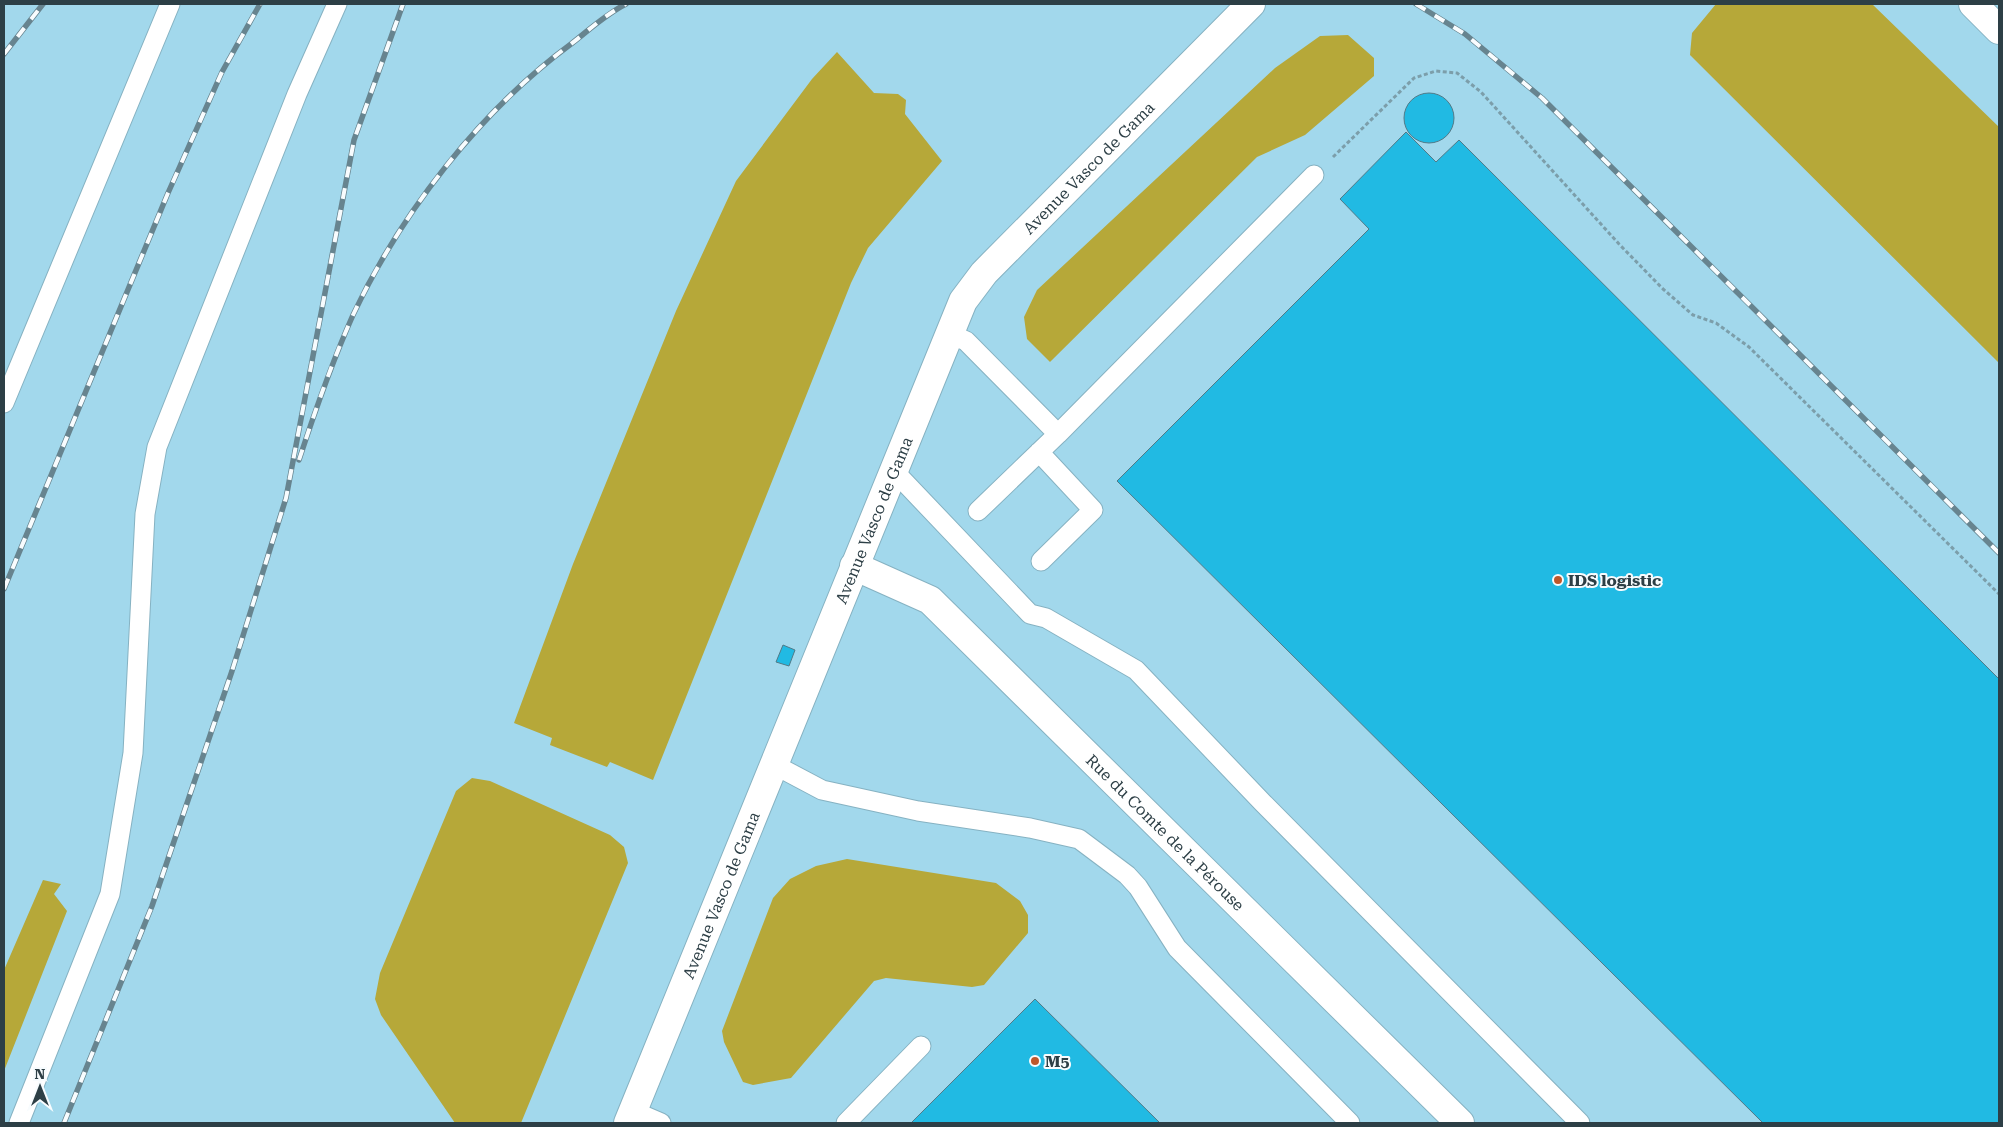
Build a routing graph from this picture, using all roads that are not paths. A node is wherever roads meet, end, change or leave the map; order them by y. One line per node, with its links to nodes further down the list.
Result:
1 (170, 4): 8 (lane)
2 (337, 4): 18 (lane)
3 (1251, 4): 7 (street, Avenue Vasco de Gama)
4 (1973, 4): 5 (street)
5 (1999, 30)
6 (1314, 174): 9 (lane)
7 (948, 333): 9 (lane); 11 (street, Avenue Vasco de Gama)
8 (4, 403)
9 (1058, 434): 10 (lane)
10 (1039, 452): 12 (lane); 13 (lane)
11 (894, 471): 14 (street, Avenue Vasco de Gama); 23 (lane)
12 (978, 511)
13 (1041, 562)
14 (854, 566): 15 (street, Avenue Vasco de Gama); 22 (street, Rue du Comte de la Pérouse)
15 (774, 764): 17 (street, Avenue Vasco de Gama); 21 (lane)
16 (921, 1046): 20 (lane)
17 (630, 1117): 19 (lane)
18 (19, 1123)
19 (661, 1123)
20 (846, 1123)
21 (1350, 1123)
22 (1460, 1123)
23 (1580, 1123)

